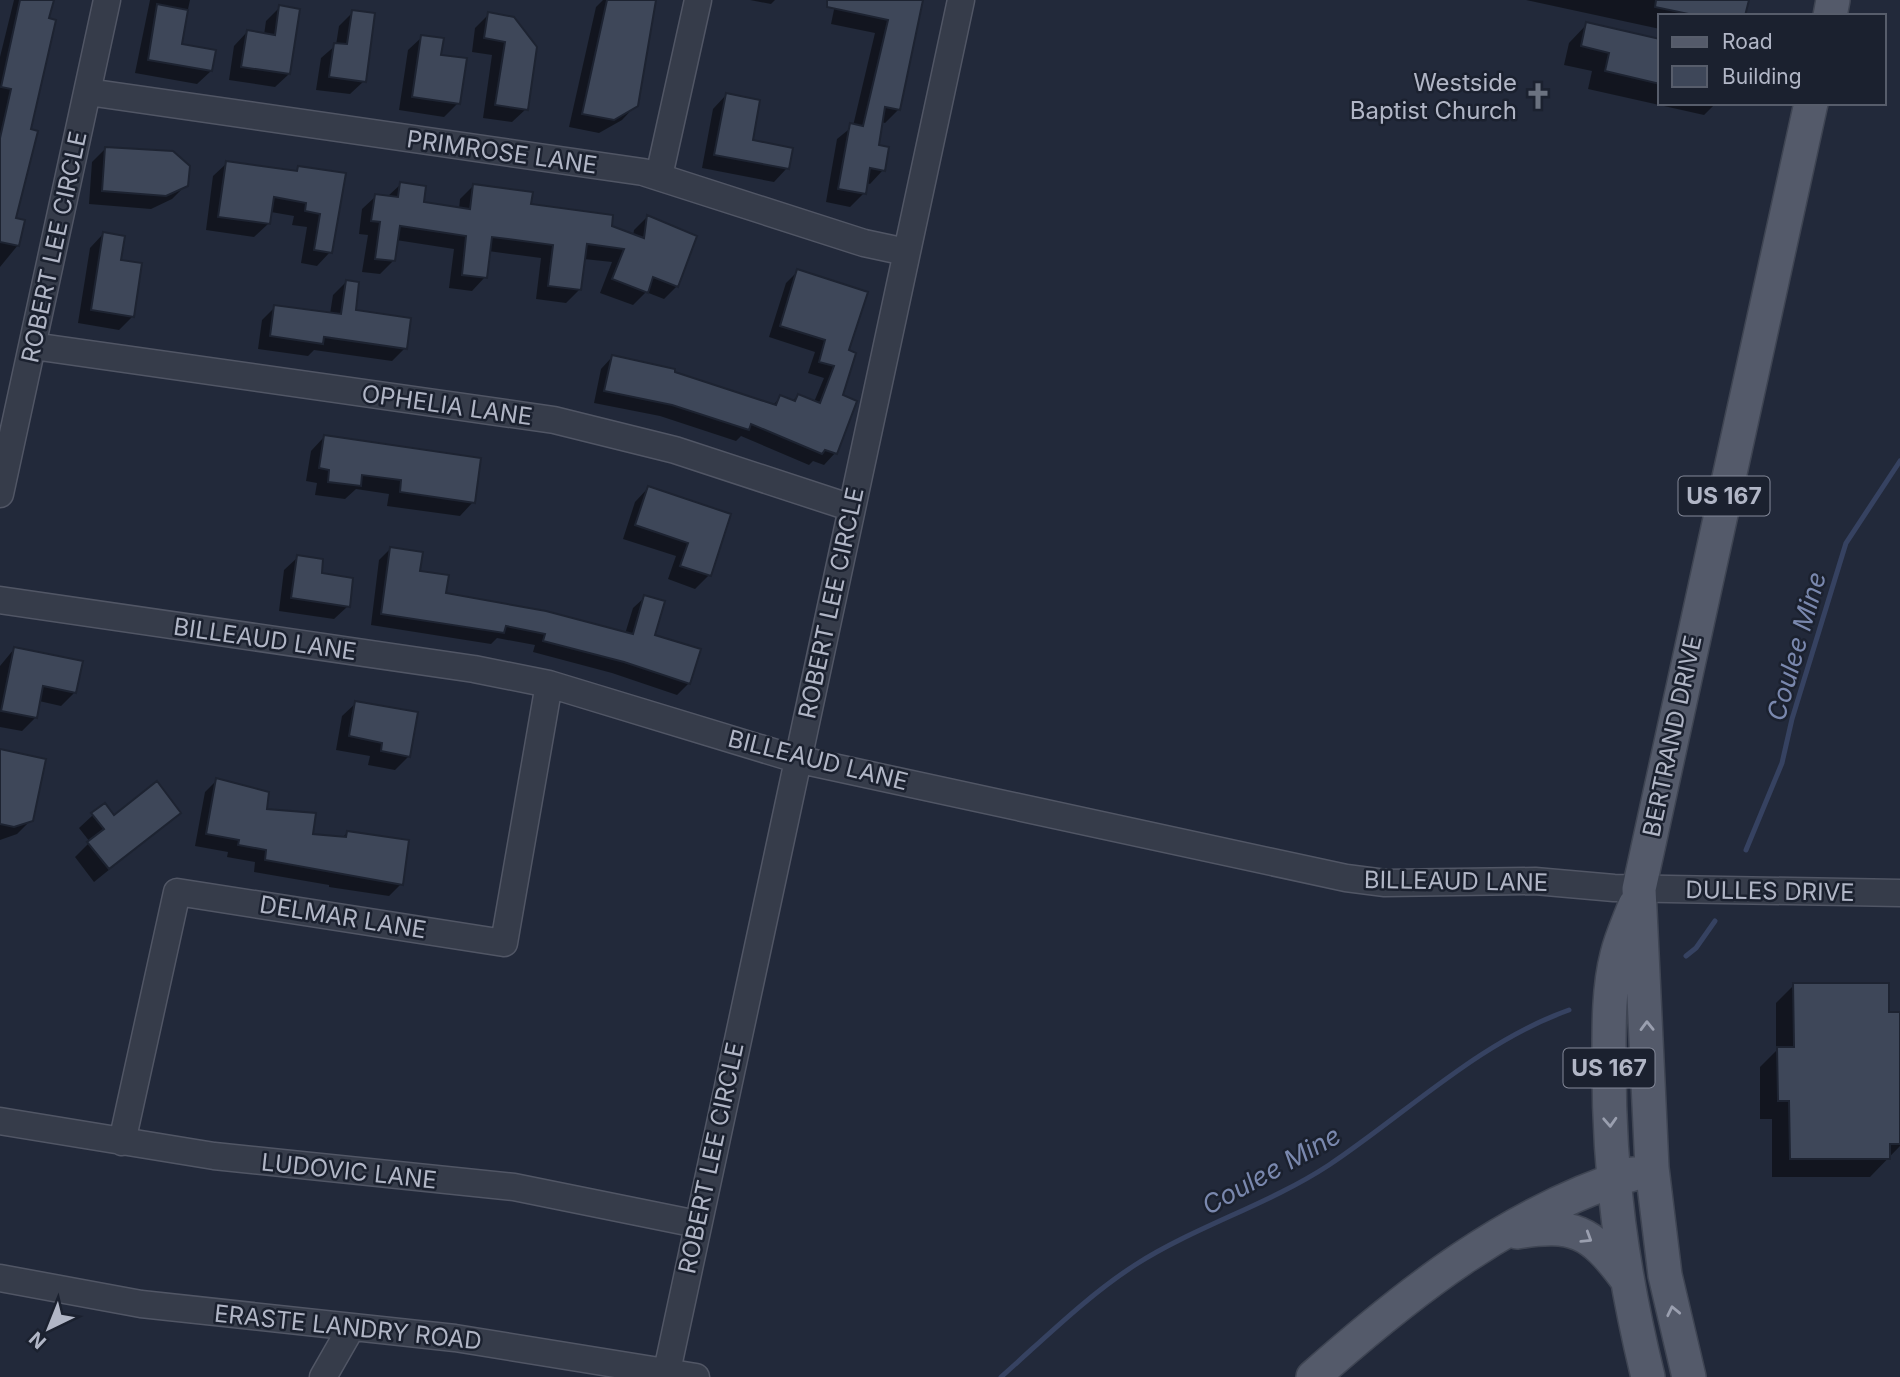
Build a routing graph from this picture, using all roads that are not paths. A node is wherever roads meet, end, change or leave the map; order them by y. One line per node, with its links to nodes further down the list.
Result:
1 (107, 0): 4 (street, ROBERT LEE CIRCLE)
2 (698, 0): 6 (street)
3 (961, 0): 7 (street, ROBERT LEE CIRCLE)
4 (88, 92): 6 (street, PRIMROSE LANE); 8 (street, ROBERT LEE CIRCLE)
5 (1811, 105): 14 (main road, BERTRAND DRIVE / US 167)
6 (659, 176): 7 (street, PRIMROSE LANE)
7 (906, 252): 10 (street, ROBERT LEE CIRCLE)
8 (33, 346): 9 (street, ROBERT LEE CIRCLE); 10 (street, OPHELIA LANE)
9 (0, 494)
10 (852, 508): 13 (street, ROBERT LEE CIRCLE)
11 (0, 600): 12 (street, BILLEAUD LANE)
12 (549, 684): 13 (street, BILLEAUD LANE); 17 (street, DELMAR LANE)
13 (796, 759): 14 (street, BILLEAUD LANE); 20 (street, ROBERT LEE CIRCLE)
14 (1639, 889): 15 (street, DULLES DRIVE); 18 (main road, BERTRAND DRIVE / US 167, one-way to 14); 19 (main road, US 167, one-way to 19)
15 (1900, 893)
16 (0, 1121): 17 (street, LUDOVIC LANE)
17 (122, 1142): 20 (street, LUDOVIC LANE)
18 (1652, 1168): 19 (main road); 30 (main road, BERTRAND DRIVE / US 167, one-way to 18)
19 (1612, 1180): 21 (main road); 23 (main road, US 167)
20 (697, 1224): 25 (street, ROBERT LEE CIRCLE)
21 (1497, 1236): 23 (main road, one-way to 23); 28 (main road)
22 (0, 1278): 24 (street, ERASTE LANDRY ROAD)
23 (1627, 1280): 29 (main road, US 167)
24 (351, 1328): 25 (street, ERASTE LANDRY ROAD); 26 (street)
25 (667, 1371): 27 (street, ERASTE LANDRY ROAD)
26 (323, 1377)
27 (696, 1377)
28 (1314, 1377)
29 (1648, 1377)
30 (1689, 1377)

